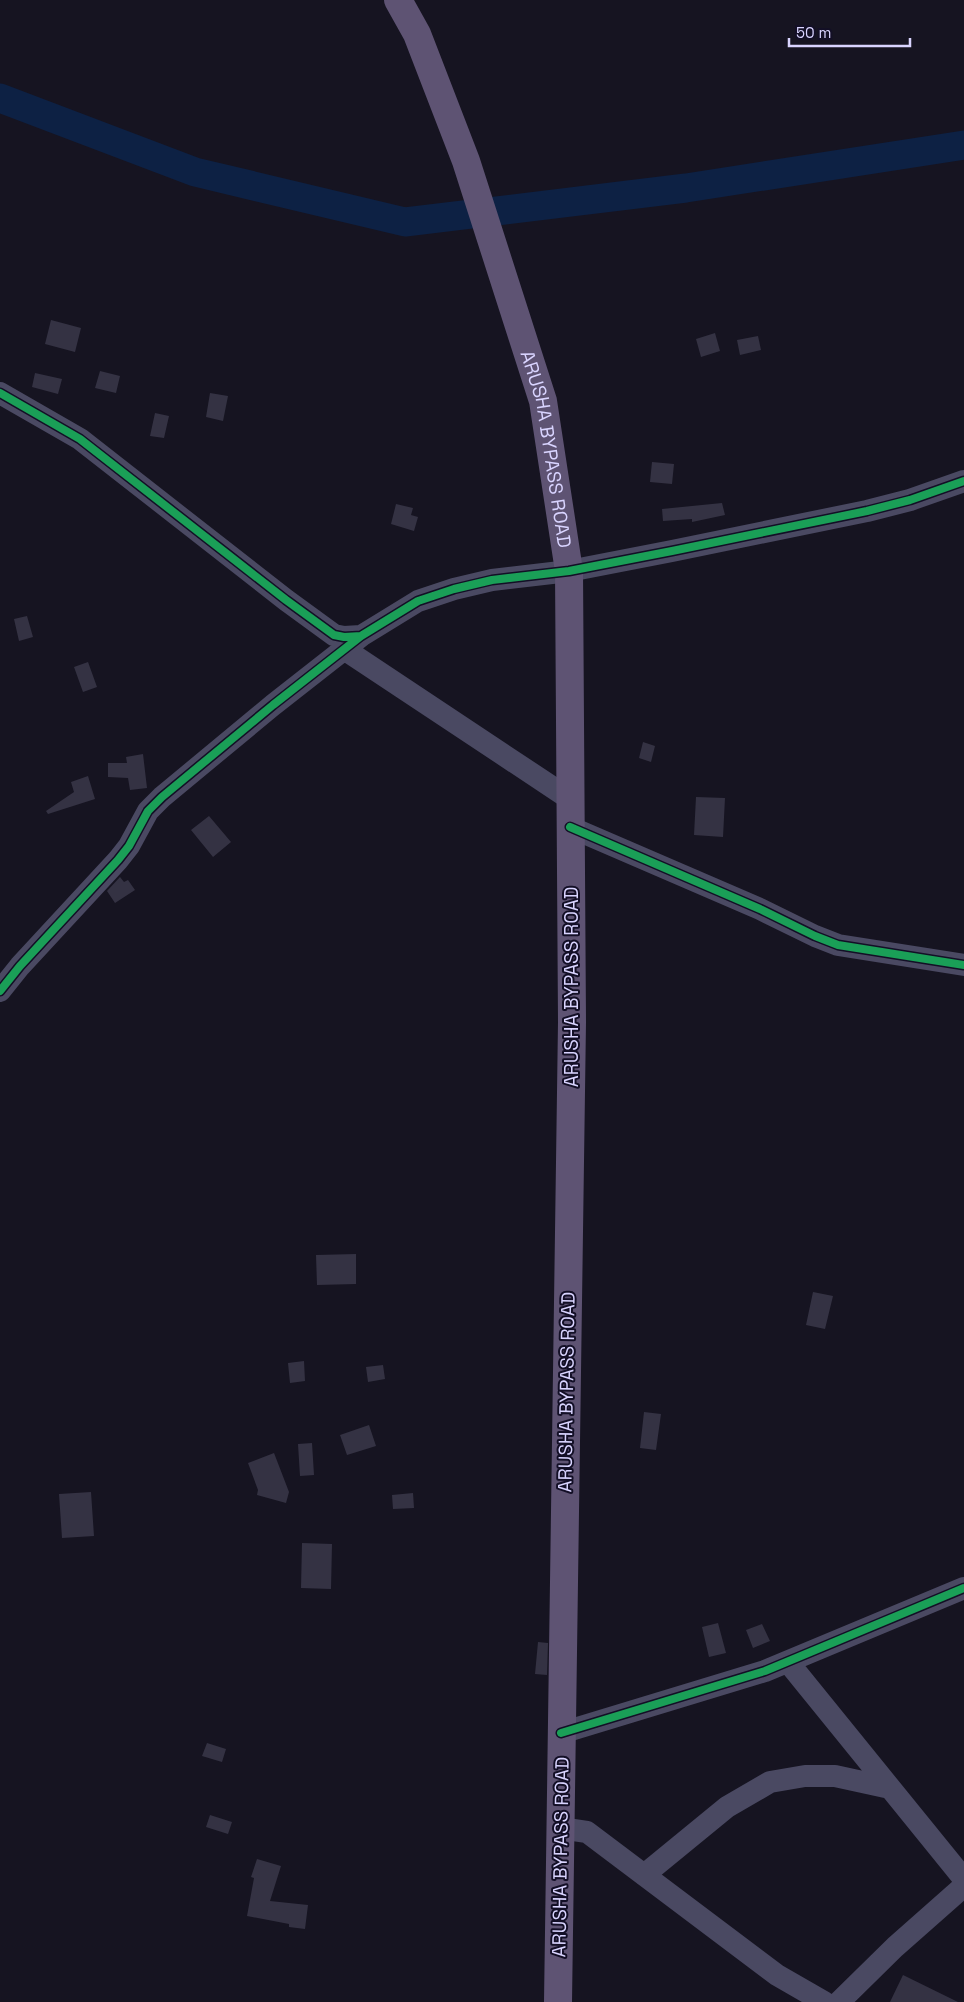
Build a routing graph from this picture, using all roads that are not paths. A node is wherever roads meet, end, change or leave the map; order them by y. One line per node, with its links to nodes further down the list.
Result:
1 (398, 0): 4 (main road, ARUSHA BYPASS ROAD)
2 (0, 392): 5 (street)
3 (964, 481): 4 (street)
4 (568, 571): 5 (street); 6 (main road, ARUSHA BYPASS ROAD)
5 (352, 642): 6 (street); 9 (street)
6 (570, 799): 7 (main road, ARUSHA BYPASS ROAD)
7 (570, 827): 8 (street); 12 (main road, ARUSHA BYPASS ROAD)
8 (964, 965)
9 (0, 991)
10 (964, 1588): 11 (street)
11 (788, 1662): 12 (street); 13 (street)
12 (561, 1733): 14 (main road, ARUSHA BYPASS ROAD)
13 (890, 1788): 15 (street); 16 (street)
14 (560, 1828): 15 (street); 18 (main road, ARUSHA BYPASS ROAD)
15 (644, 1875): 19 (street)
16 (964, 1879)
17 (964, 1886): 20 (street)
18 (558, 2002)
19 (824, 2002)
20 (839, 2002)

